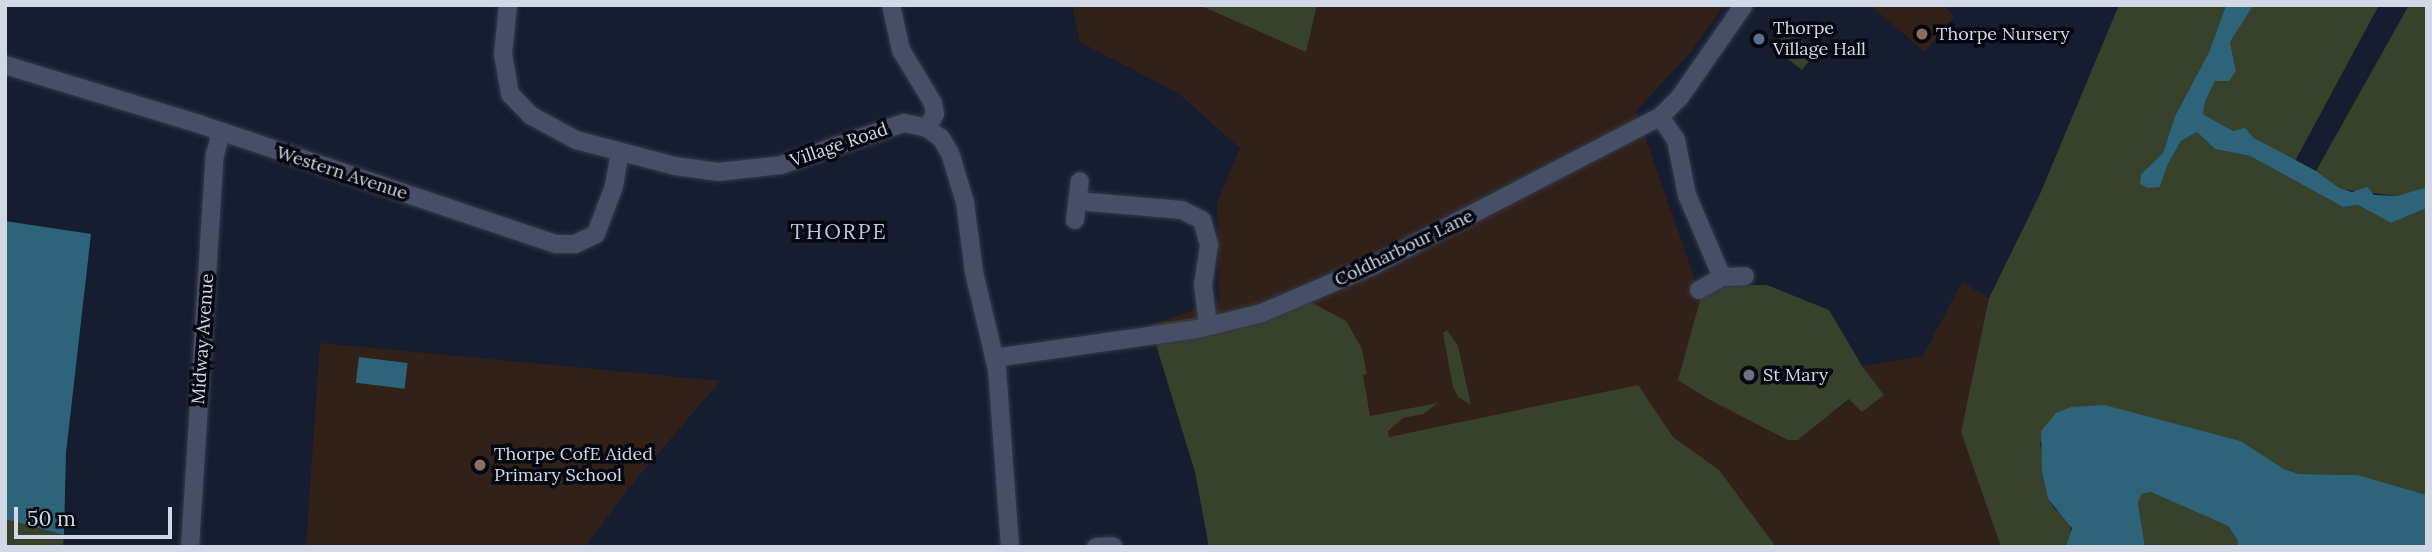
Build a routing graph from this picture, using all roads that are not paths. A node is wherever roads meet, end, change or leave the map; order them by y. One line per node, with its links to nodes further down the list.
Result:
1 (508, 5): 8 (street, Village Road)
2 (891, 5): 6 (street)
3 (1744, 5): 5 (street, Coldharbour Lane)
4 (5, 65): 7 (street, Western Avenue)
5 (1660, 117): 13 (street); 15 (street, Coldharbour Lane)
6 (928, 128): 8 (street, Village Road); 16 (street)
7 (221, 133): 8 (street, Western Avenue); 18 (street, Midway Avenue)
8 (620, 153)
9 (1080, 181): 10 (street)
10 (1077, 201): 11 (street); 15 (street)
11 (1074, 220)
12 (1745, 276): 13 (street)
13 (1722, 277): 14 (street)
14 (1699, 290)
15 (1208, 326): 16 (street, Coldharbour Lane)
16 (994, 358): 19 (street)
17 (1112, 546): 20 (street)
18 (190, 547)
19 (1010, 547)
20 (1096, 547)

